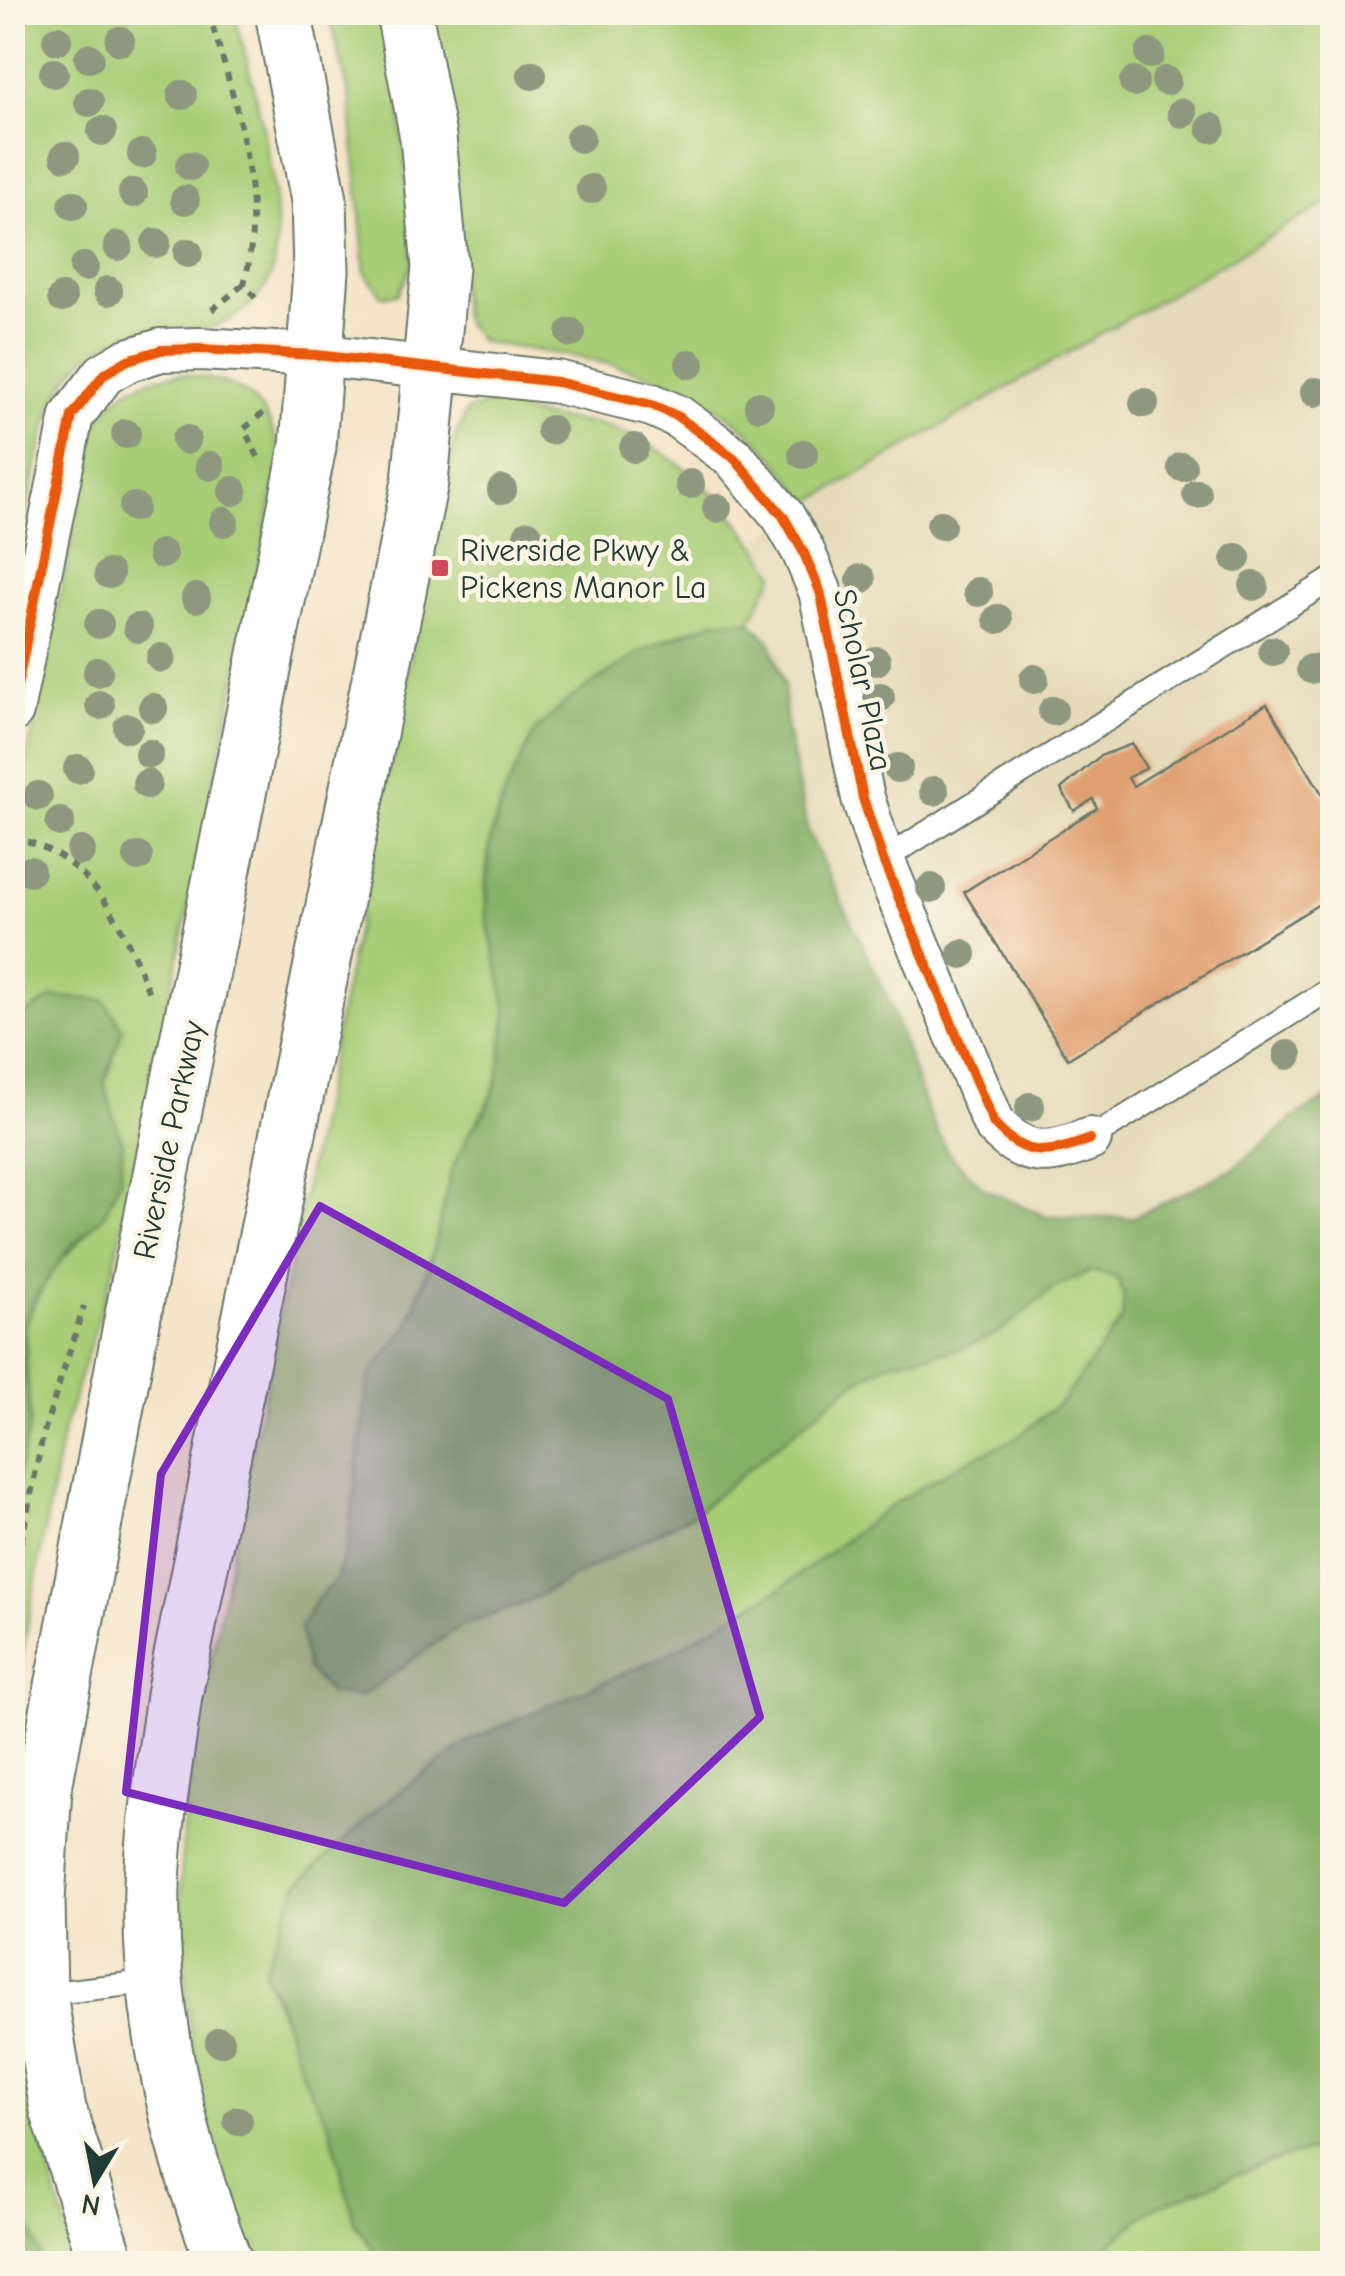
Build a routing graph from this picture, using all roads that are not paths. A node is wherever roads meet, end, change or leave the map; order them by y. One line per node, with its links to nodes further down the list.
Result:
1 (284, 12): 3 (main road, Riverside Parkway)
2 (404, 12): 4 (main road)
3 (316, 355): 4 (street, Scholar Plaza); 6 (street, Scholar Plaza); 11 (main road, Riverside Parkway)
4 (433, 367): 7 (street, Scholar Plaza); 10 (main road)
5 (1332, 579): 7 (lane)
6 (12, 711)
7 (883, 860): 9 (street, Scholar Plaza)
8 (1332, 988): 9 (lane)
9 (1090, 1138)
10 (155, 1981): 11 (lane); 13 (main road)
11 (26, 1996): 12 (main road, Riverside Parkway)
12 (107, 2264)
13 (224, 2264)

